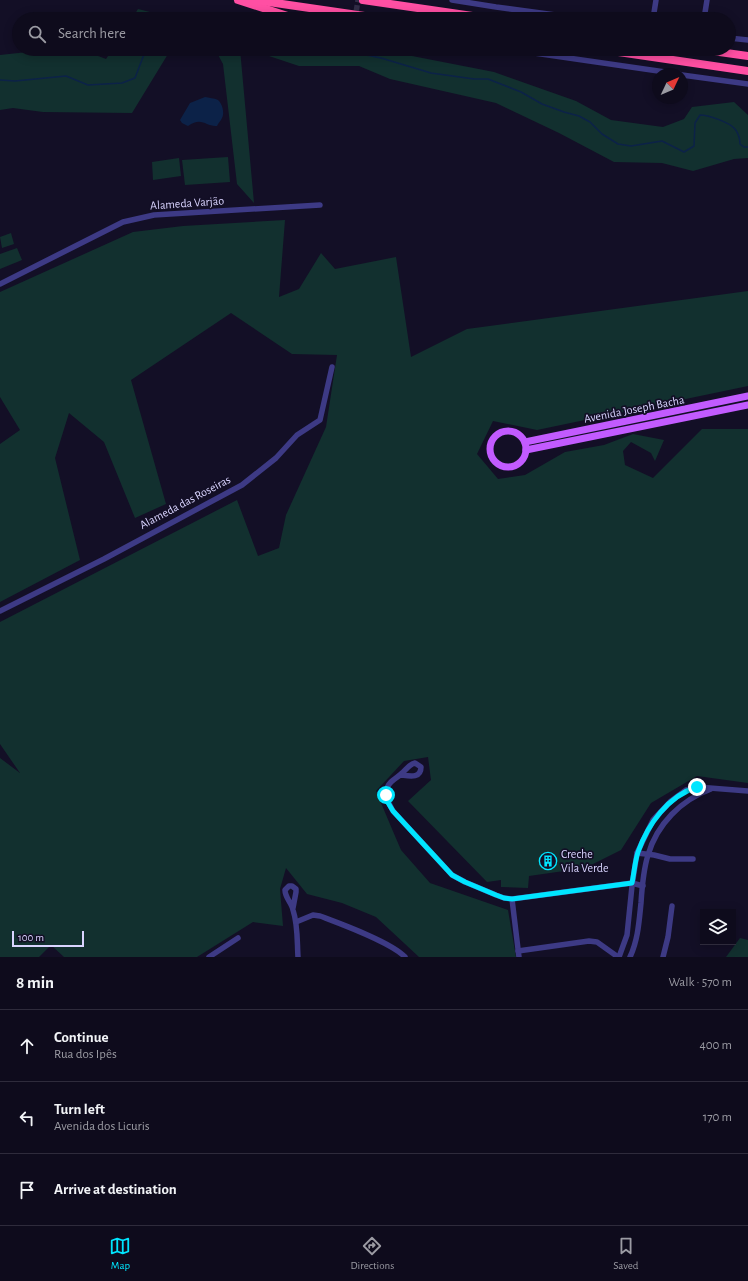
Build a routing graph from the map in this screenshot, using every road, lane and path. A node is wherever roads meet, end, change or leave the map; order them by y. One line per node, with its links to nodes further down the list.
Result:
1 (238, 0): 9 (highway)
2 (256, 0): 10 (highway)
3 (364, 0): 11 (highway)
4 (452, 0): 8 (street)
5 (496, 0): 8 (street)
6 (656, 0): 13 (street)
7 (707, 0): 14 (street)
8 (496, 7): 12 (street)
9 (275, 12)
10 (337, 12)
11 (445, 12)
12 (533, 12)
13 (654, 12)
14 (705, 12)
15 (736, 39): 16 (street)
16 (748, 40)
17 (736, 49): 18 (highway)
18 (748, 51)
19 (736, 54): 22 (highway)
20 (554, 56): 23 (street)
21 (646, 56): 24 (highway)
22 (748, 56)
23 (652, 70)
24 (748, 71)
25 (688, 75): 26 (street)
26 (748, 84)
27 (320, 205): 28 (street, Alameda Varjão)
28 (0, 284)
29 (332, 367): 34 (street, Alameda das Roseiras)
30 (748, 396): 32 (main road, Avenida Joseph Bacha)
31 (748, 405): 33 (main road, Avenida Joseph Bacha)
32 (524, 442): 33 (main road); 33 (main road)
33 (526, 450)
34 (0, 611)
35 (401, 775): 43 (street)
36 (713, 788): 37 (street); 38 (street); 39 (street)
37 (748, 792)
38 (638, 853): 39 (street); 41 (street)
39 (648, 854): 40 (street); 42 (street)
40 (693, 859)
41 (632, 883): 42 (street); 43 (street); 52 (street)
42 (643, 886): 53 (street)
43 (512, 899): 48 (street)
44 (672, 906): 54 (street)
45 (293, 908): 46 (street)
46 (296, 922): 50 (street); 51 (street)
47 (238, 938): 49 (street)
48 (519, 954): 52 (street)
49 (209, 957)
50 (298, 957)
51 (405, 957)
52 (618, 957)
53 (630, 957)
54 (663, 957)

